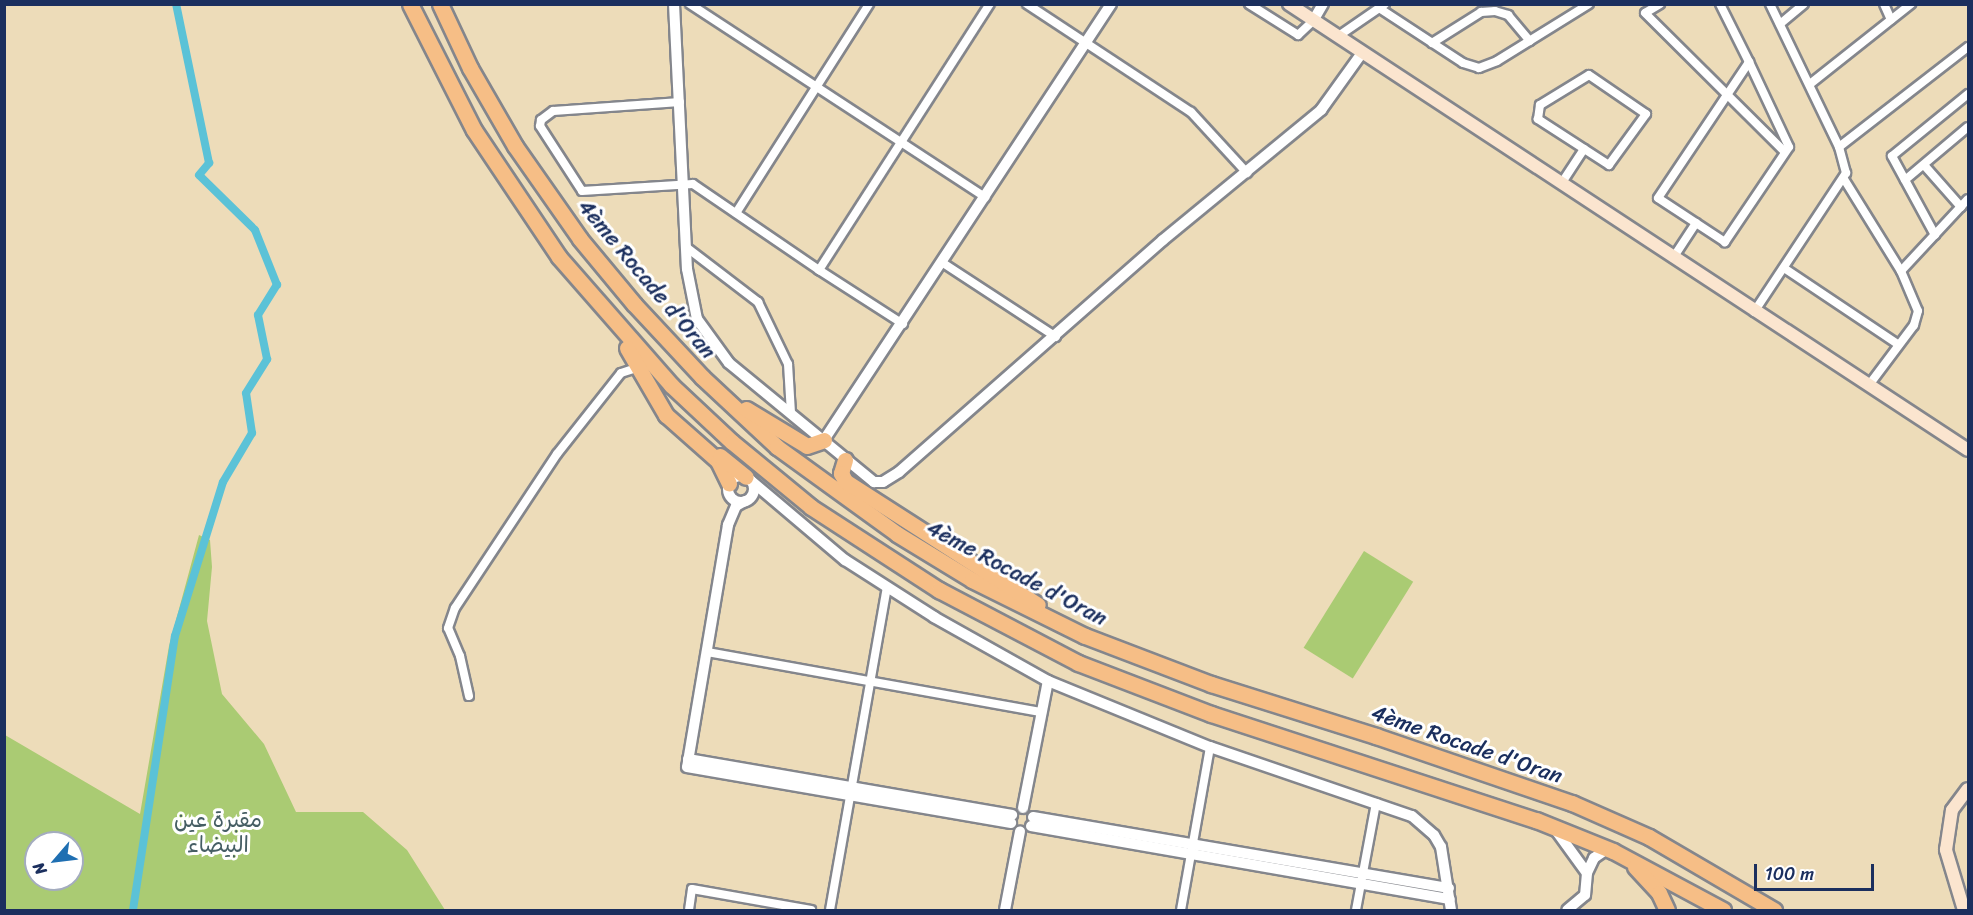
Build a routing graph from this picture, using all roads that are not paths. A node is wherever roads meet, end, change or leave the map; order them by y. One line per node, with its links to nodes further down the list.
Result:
1 (410, 4): 59 (highway)
2 (440, 4): 65 (highway, 4ème Rocade d'Oran)
3 (674, 4): 34 (street)
4 (690, 4): 31 (street)
5 (869, 4): 31 (street)
6 (990, 4): 36 (street)
7 (1027, 4): 26 (street)
8 (1111, 4): 26 (street)
9 (1249, 4): 21 (street)
10 (1289, 4): 21 (main road)
11 (1660, 4): 33 (street)
12 (1720, 4): 29 (street)
13 (1770, 4): 22 (street)
14 (1804, 4): 22 (street)
15 (1884, 4): 20 (street)
16 (1909, 5): 20 (street)
17 (1320, 6): 21 (street)
18 (1382, 6): 23 (street); 25 (street)
19 (1583, 6): 24 (street)
20 (1891, 20): 30 (street)
21 (1313, 21): 23 (main road)
22 (1780, 24): 30 (street)
23 (1337, 37): 28 (main road)
24 (1530, 41): 25 (street); 25 (street)
25 (1432, 43)
26 (1085, 44): 41 (street); 46 (street)
27 (1968, 47): 37 (street)
28 (1362, 53): 41 (street); 45 (main road)
29 (1749, 62): 33 (street); 39 (street)
30 (1810, 84): 37 (street)
31 (816, 87): 36 (street); 49 (street)
32 (1968, 94): 43 (street)
33 (1727, 95): 39 (street); 50 (street)
34 (680, 102): 44 (street); 44 (street)
35 (1968, 128): 40 (street)
36 (899, 142): 46 (street); 56 (street)
37 (1839, 147): 42 (street)
38 (1584, 149): 38 (street); 45 (street)
39 (1785, 152): 50 (street)
40 (1924, 165): 43 (street); 48 (street)
41 (1247, 173): 61 (street)
42 (1844, 179): 55 (street); 57 (street)
43 (1905, 180): 51 (street)
44 (684, 183): 49 (street); 52 (street)
45 (1561, 184): 53 (main road)
46 (985, 197): 54 (street)
47 (1968, 199): 48 (street)
48 (1961, 207): 51 (street)
49 (736, 213): 56 (street)
50 (1696, 223): 53 (street)
51 (1935, 235): 57 (street)
52 (686, 247): 66 (street); 66 (street)
53 (1673, 258): 58 (main road)
54 (943, 263): 60 (street); 61 (street)
55 (1784, 268): 58 (street); 62 (street)
56 (819, 270): 60 (street)
57 (1901, 272): 62 (street)
58 (1754, 312): 64 (main road)
59 (607, 315): 63 (highway); 68 (highway)
60 (903, 324): 67 (street)
61 (1056, 337): 70 (street)
62 (1899, 345): 64 (street)
63 (639, 367): 72 (highway); 81 (street)
64 (1869, 385): 69 (main road)
65 (712, 387): 67 (highway); 77 (highway, 4ème Rocade d'Oran)
66 (791, 413): 67 (street)
67 (824, 440): 70 (street)
68 (732, 442): 71 (highway); 90 (highway)
69 (1968, 450)
70 (845, 460): 77 (highway)
71 (747, 478): 72 (street); 73 (street); 74 (street)
72 (729, 488): 73 (street); 75 (street)
73 (748, 499): 74 (street); 75 (street)
74 (778, 506): 76 (street)
75 (728, 525): 78 (street)
76 (887, 587): 79 (street); 80 (street)
77 (1085, 636): 108 (highway, 4ème Rocade d'Oran)
78 (707, 652): 79 (street); 85 (street)
79 (870, 680): 82 (street); 85 (street)
80 (1047, 681): 82 (street); 83 (street)
81 (469, 696)
82 (1041, 712): 87 (street)
83 (1210, 747): 86 (street); 92 (street)
84 (1968, 789): 109 (main road)
85 (851, 790): 88 (street); 99 (street)
86 (1376, 803): 95 (street); 96 (street)
87 (1023, 808): 88 (street); 89 (street)
88 (1011, 819): 91 (street)
89 (1032, 822): 91 (street); 92 (street)
90 (1553, 827): 93 (highway); 94 (street)
91 (1020, 831): 100 (street)
92 (1192, 850): 95 (street); 101 (street)
93 (1610, 850): 94 (street); 106 (highway); 107 (highway)
94 (1587, 873): 105 (street)
95 (1361, 879): 96 (street); 102 (street)
96 (1449, 894): 103 (street); 104 (street)
97 (689, 910): 98 (street)
98 (811, 910)
99 (830, 910)
100 (1005, 910)
101 (1181, 910)
102 (1356, 910)
103 (1444, 910)
104 (1451, 910)
105 (1567, 910)
106 (1667, 910)
107 (1723, 910)
108 (1774, 910)
109 (1965, 910)

